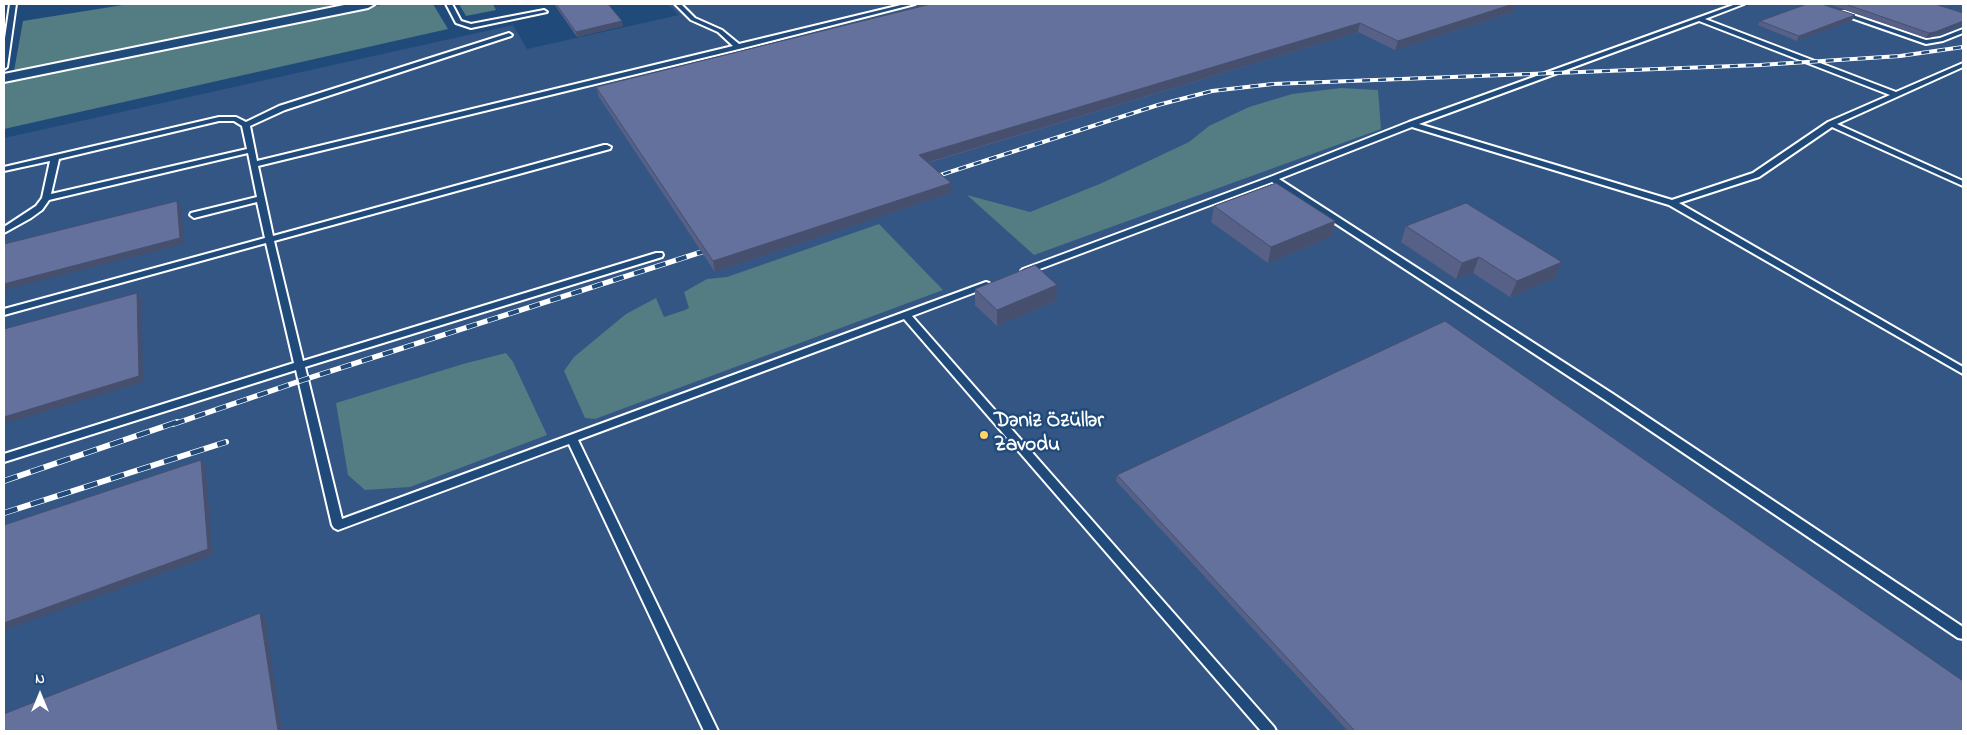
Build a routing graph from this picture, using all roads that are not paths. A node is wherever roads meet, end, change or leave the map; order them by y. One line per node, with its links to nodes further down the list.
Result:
1 (13, 4): 14 (lane)
2 (368, 4): 15 (street)
3 (449, 4): 8 (lane)
4 (678, 4): 12 (lane)
5 (912, 4): 12 (lane)
6 (1741, 4): 9 (lane)
7 (1832, 10): 10 (lane)
8 (544, 12)
9 (1699, 19): 16 (lane); 17 (lane)
10 (1963, 31)
11 (509, 35): 19 (lane)
12 (739, 47): 23 (lane)
13 (1963, 65): 16 (lane)
14 (4, 66)
15 (4, 78)
16 (1893, 94): 18 (lane)
17 (1412, 124): 25 (lane); 29 (lane)
18 (1831, 124): 26 (lane); 29 (lane)
19 (246, 125): 21 (lane); 22 (lane)
20 (607, 147): 32 (lane)
21 (251, 150): 23 (lane); 27 (lane)
22 (55, 157): 24 (lane); 27 (lane)
23 (255, 164): 28 (lane)
24 (4, 169)
25 (1273, 179): 34 (lane); 42 (lane)
26 (1963, 184)
27 (46, 198): 31 (lane)
28 (262, 198): 30 (lane); 32 (lane)
29 (1672, 203): 39 (lane)
30 (194, 216)
31 (4, 230)
32 (269, 238): 36 (lane); 38 (lane)
33 (659, 255): 38 (lane)
34 (1016, 274)
35 (998, 281): 37 (lane)
36 (4, 312)
37 (906, 315): 40 (lane); 44 (lane)
38 (300, 365): 40 (lane); 41 (lane)
39 (1963, 371)
40 (572, 439): 43 (lane)
41 (4, 458)
42 (1963, 634)
43 (712, 731)
44 (1269, 731)

